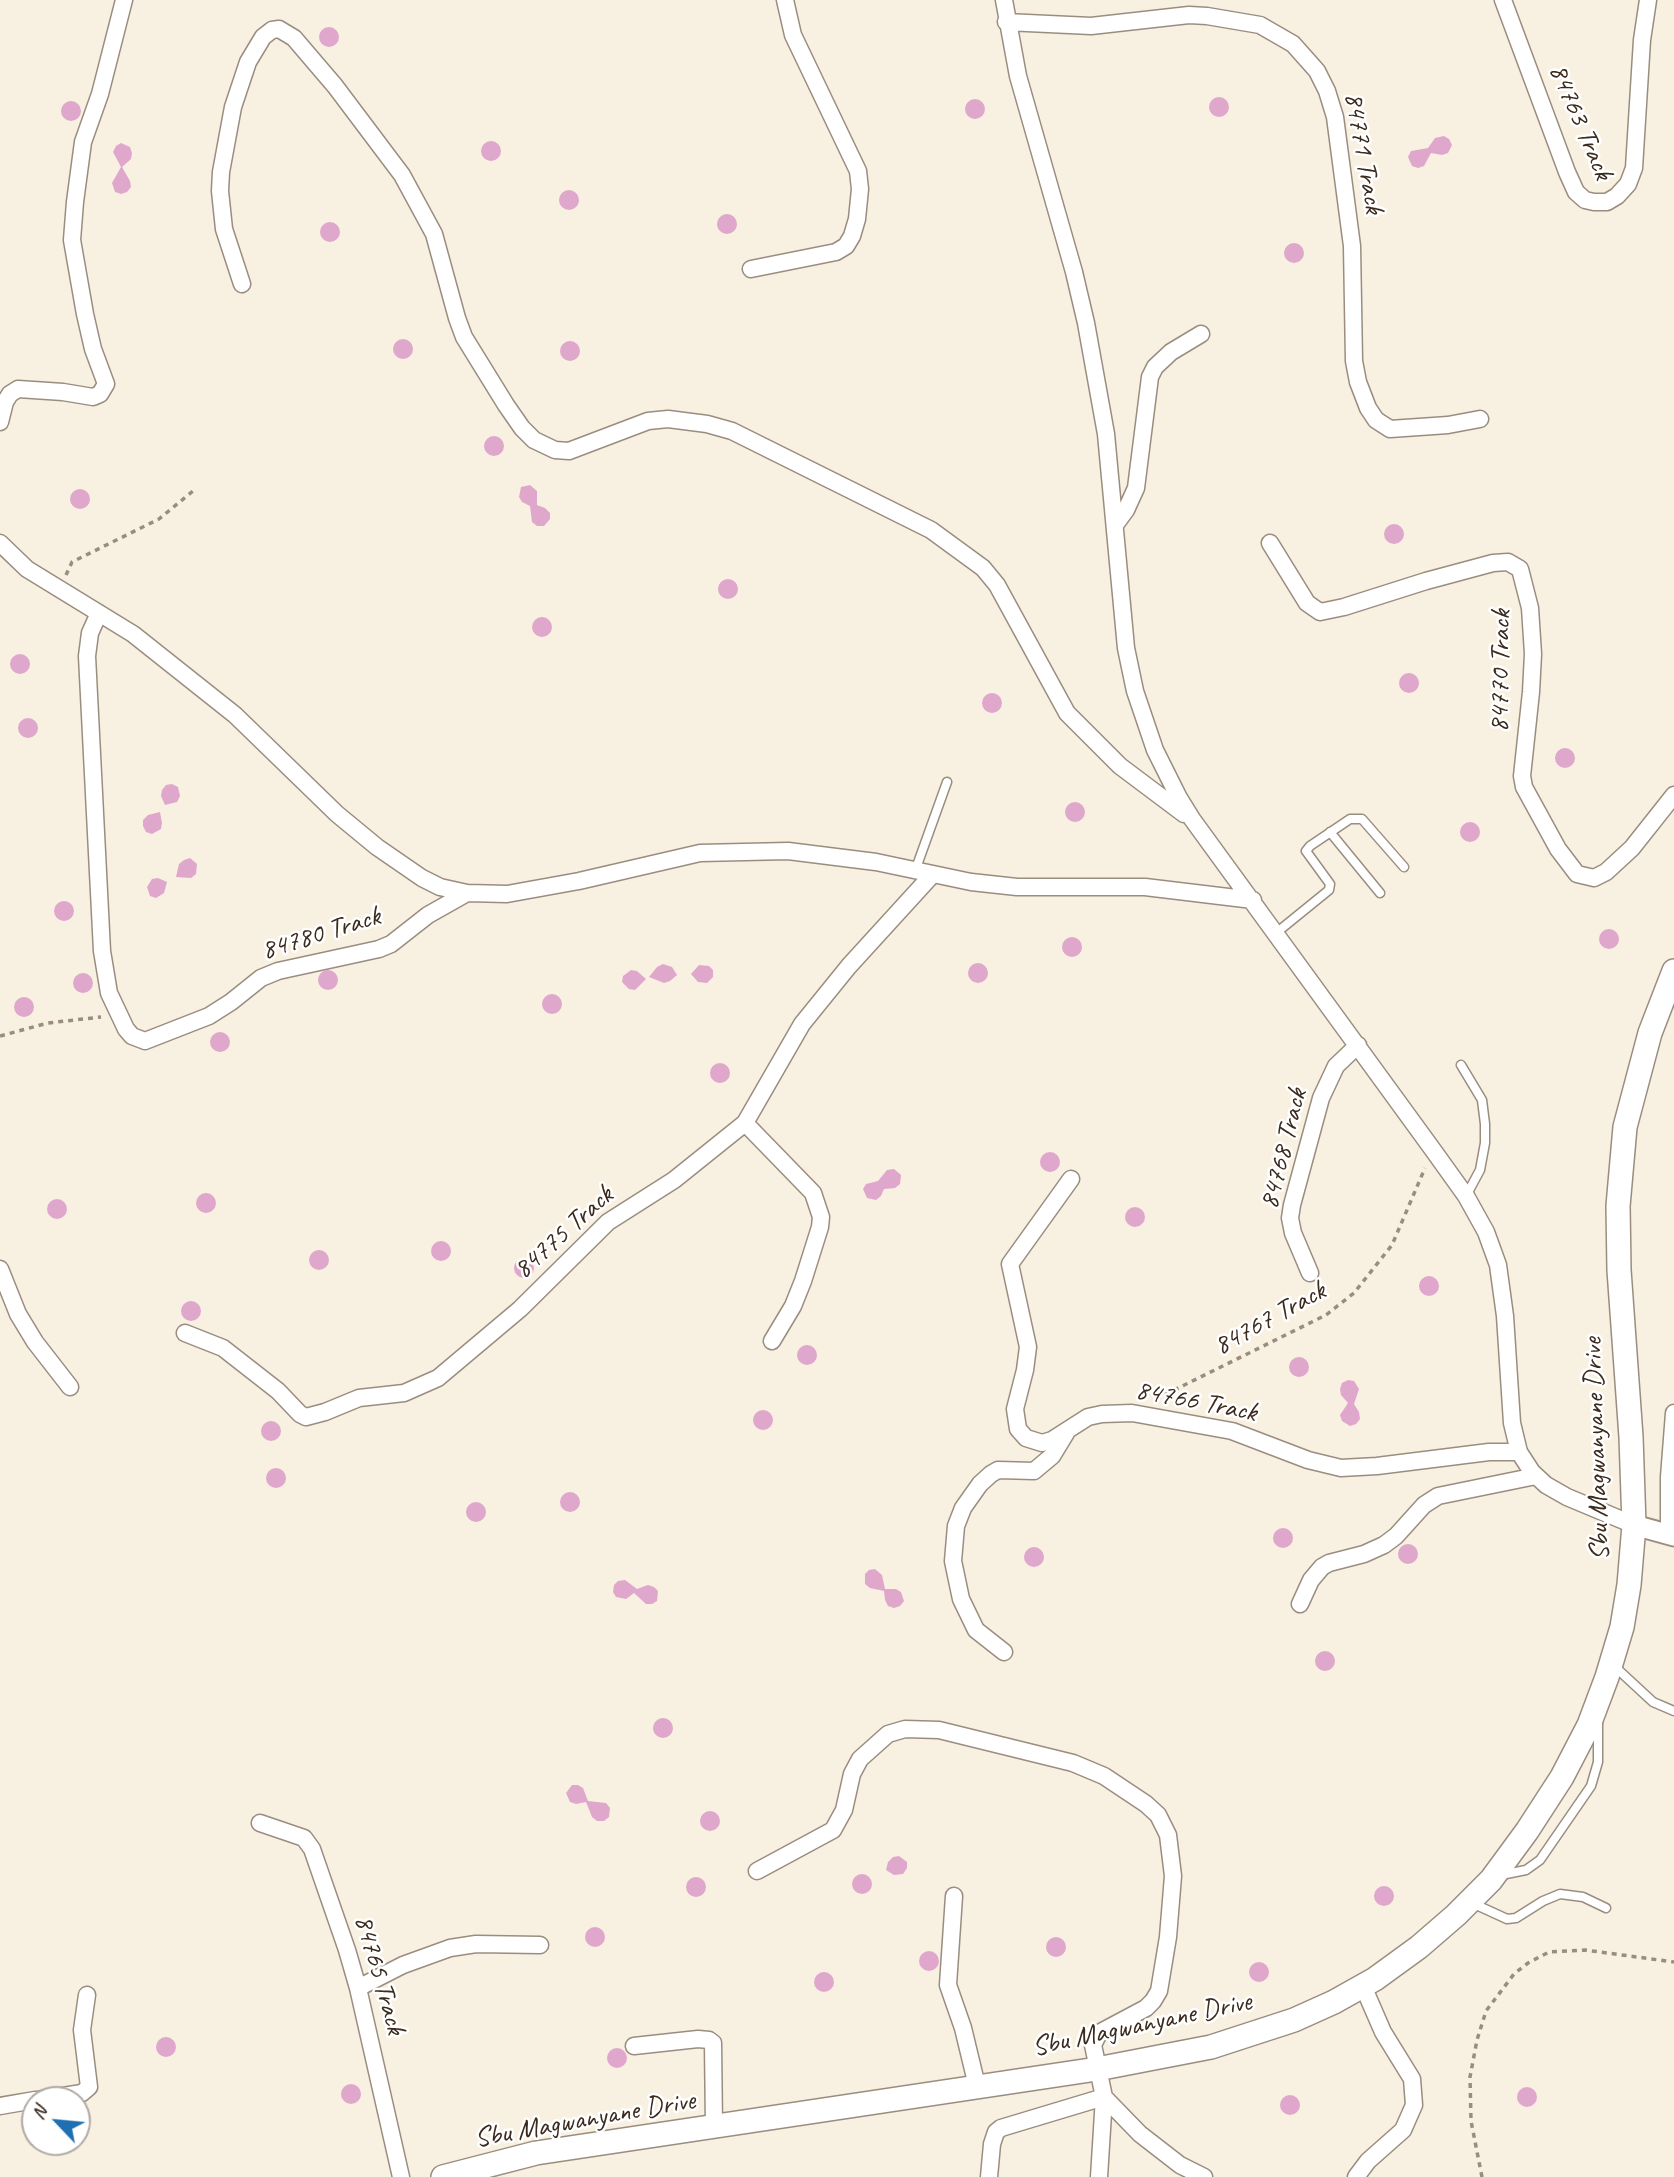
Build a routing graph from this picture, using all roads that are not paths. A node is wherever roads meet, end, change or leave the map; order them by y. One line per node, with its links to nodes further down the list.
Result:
1 (124, 0): 11 (street)
2 (785, 0): 7 (street)
3 (1004, 0): 6 (street)
4 (1503, 0): 5 (street, 84763 Track)
5 (1647, 0)
6 (1006, 22): 10 (street, 84771 Track); 12 (street)
7 (751, 269)
8 (242, 285): 18 (street)
9 (1202, 334): 12 (street)
10 (1480, 419)
11 (0, 422)
12 (1115, 525): 18 (street)
13 (0, 543): 15 (street)
14 (1270, 543): 17 (street, 84770 Track)
15 (99, 613): 23 (street); 23 (street, 84780 Track)
16 (947, 782): 21 (lane)
17 (1674, 795)
18 (1192, 819): 25 (street)
19 (1330, 832): 20 (lane); 24 (lane); 26 (lane)
20 (1404, 867)
21 (915, 871): 22 (street); 23 (street)
22 (932, 875): 25 (street); 30 (street, 84775 Track)
23 (467, 893)
24 (1380, 893)
25 (1253, 900): 26 (street)
26 (1276, 933): 28 (street)
27 (1674, 971): 42 (main road, Sbu Magwanyane Drive)
28 (1358, 1045): 32 (street); 34 (street, 84768 Track)
29 (1461, 1065): 32 (lane)
30 (745, 1122): 35 (street, 84775 Track); 36 (street)
31 (1071, 1179): 39 (street, 84766 Track)
32 (1466, 1196): 40 (street)
33 (0, 1269): 37 (street)
34 (1310, 1273)
35 (185, 1334)
36 (772, 1341)
37 (70, 1387)
38 (1674, 1413): 43 (street)
39 (1070, 1427): 40 (street, 84766 Track); 45 (street)
40 (1519, 1452): 41 (street)
41 (1536, 1476): 42 (street); 44 (street)
42 (1634, 1525): 43 (street); 46 (main road, Sbu Magwanyane Drive)
43 (1672, 1535)
44 (1300, 1604)
45 (1004, 1652)
46 (1611, 1663): 47 (lane); 51 (main road, Sbu Magwanyane Drive)
47 (1674, 1711)
48 (260, 1823): 55 (street, 84765 Track)
49 (757, 1871): 58 (street)
50 (954, 1896): 60 (street)
51 (1469, 1902): 52 (lane); 54 (main road, Sbu Magwanyane Drive)
52 (1606, 1908)
53 (540, 1945): 55 (street)
54 (1363, 1986): 58 (main road, Sbu Magwanyane Drive); 70 (street)
55 (358, 1988): 65 (street, 84765 Track)
56 (87, 1995): 59 (street)
57 (634, 2046): 64 (street)
58 (1097, 2069): 60 (main road, Sbu Magwanyane Drive); 61 (street)
59 (89, 2086)
60 (977, 2086): 64 (main road, Sbu Magwanyane Drive)
61 (1104, 2097): 67 (street); 68 (street); 69 (street)
62 (21, 2103): 63 (street)
63 (0, 2106)
64 (714, 2127): 66 (main road, Sbu Magwanyane Drive)
65 (401, 2177)
66 (443, 2177)
67 (989, 2177)
68 (1099, 2177)
69 (1204, 2177)
70 (1356, 2177)

